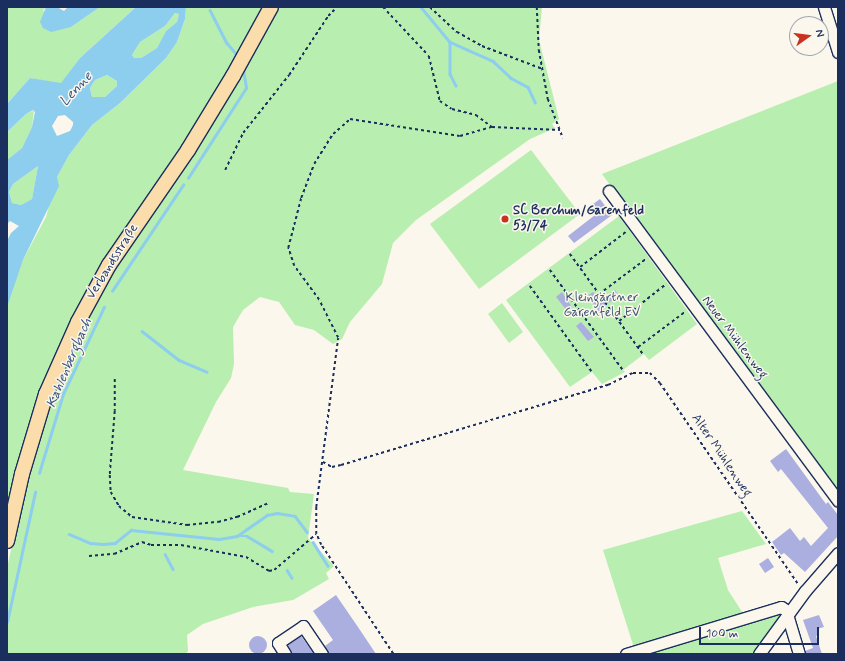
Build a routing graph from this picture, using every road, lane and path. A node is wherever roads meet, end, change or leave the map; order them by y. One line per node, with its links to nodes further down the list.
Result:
1 (272, 7): 33 (main road, Verbandsstraße)
2 (337, 7): 12 (path)
3 (383, 7): 9 (path)
4 (430, 7): 8 (path)
5 (537, 7): 8 (path)
6 (824, 7): 7 (street)
7 (838, 52)
8 (543, 69): 10 (path)
9 (492, 127): 10 (path); 29 (path)
10 (560, 130): 11 (path)
11 (563, 138)
12 (226, 170)
13 (608, 191): 14 (street, Neuer Mühlenweg)
14 (634, 226): 15 (street, Neuer Mühlenweg); 17 (path)
15 (654, 253): 19 (street, Neuer Mühlenweg); 21 (path)
16 (570, 254): 17 (path)
17 (580, 267): 21 (path)
18 (550, 270): 26 (path)
19 (673, 279): 22 (street, Neuer Mühlenweg); 23 (path)
20 (530, 286): 27 (path)
21 (599, 294): 23 (path)
22 (692, 306): 24 (path); 30 (street, Neuer Mühlenweg)
23 (619, 321): 24 (path)
24 (638, 347): 25 (path)
25 (643, 354)
26 (623, 370)
27 (592, 372)
28 (115, 379): 31 (path)
29 (322, 462): 32 (path); 36 (path, Alter Mühlenweg)
30 (838, 501)
31 (270, 502)
32 (316, 534): 35 (path); 40 (path)
33 (7, 541)
34 (838, 553): 36 (street)
35 (89, 556)
36 (805, 591): 37 (street)
37 (788, 613): 41 (street); 42 (street); 43 (street)
38 (285, 654): 39 (street)
39 (322, 654)
40 (393, 654)
41 (626, 654)
42 (759, 654)
43 (800, 654)

